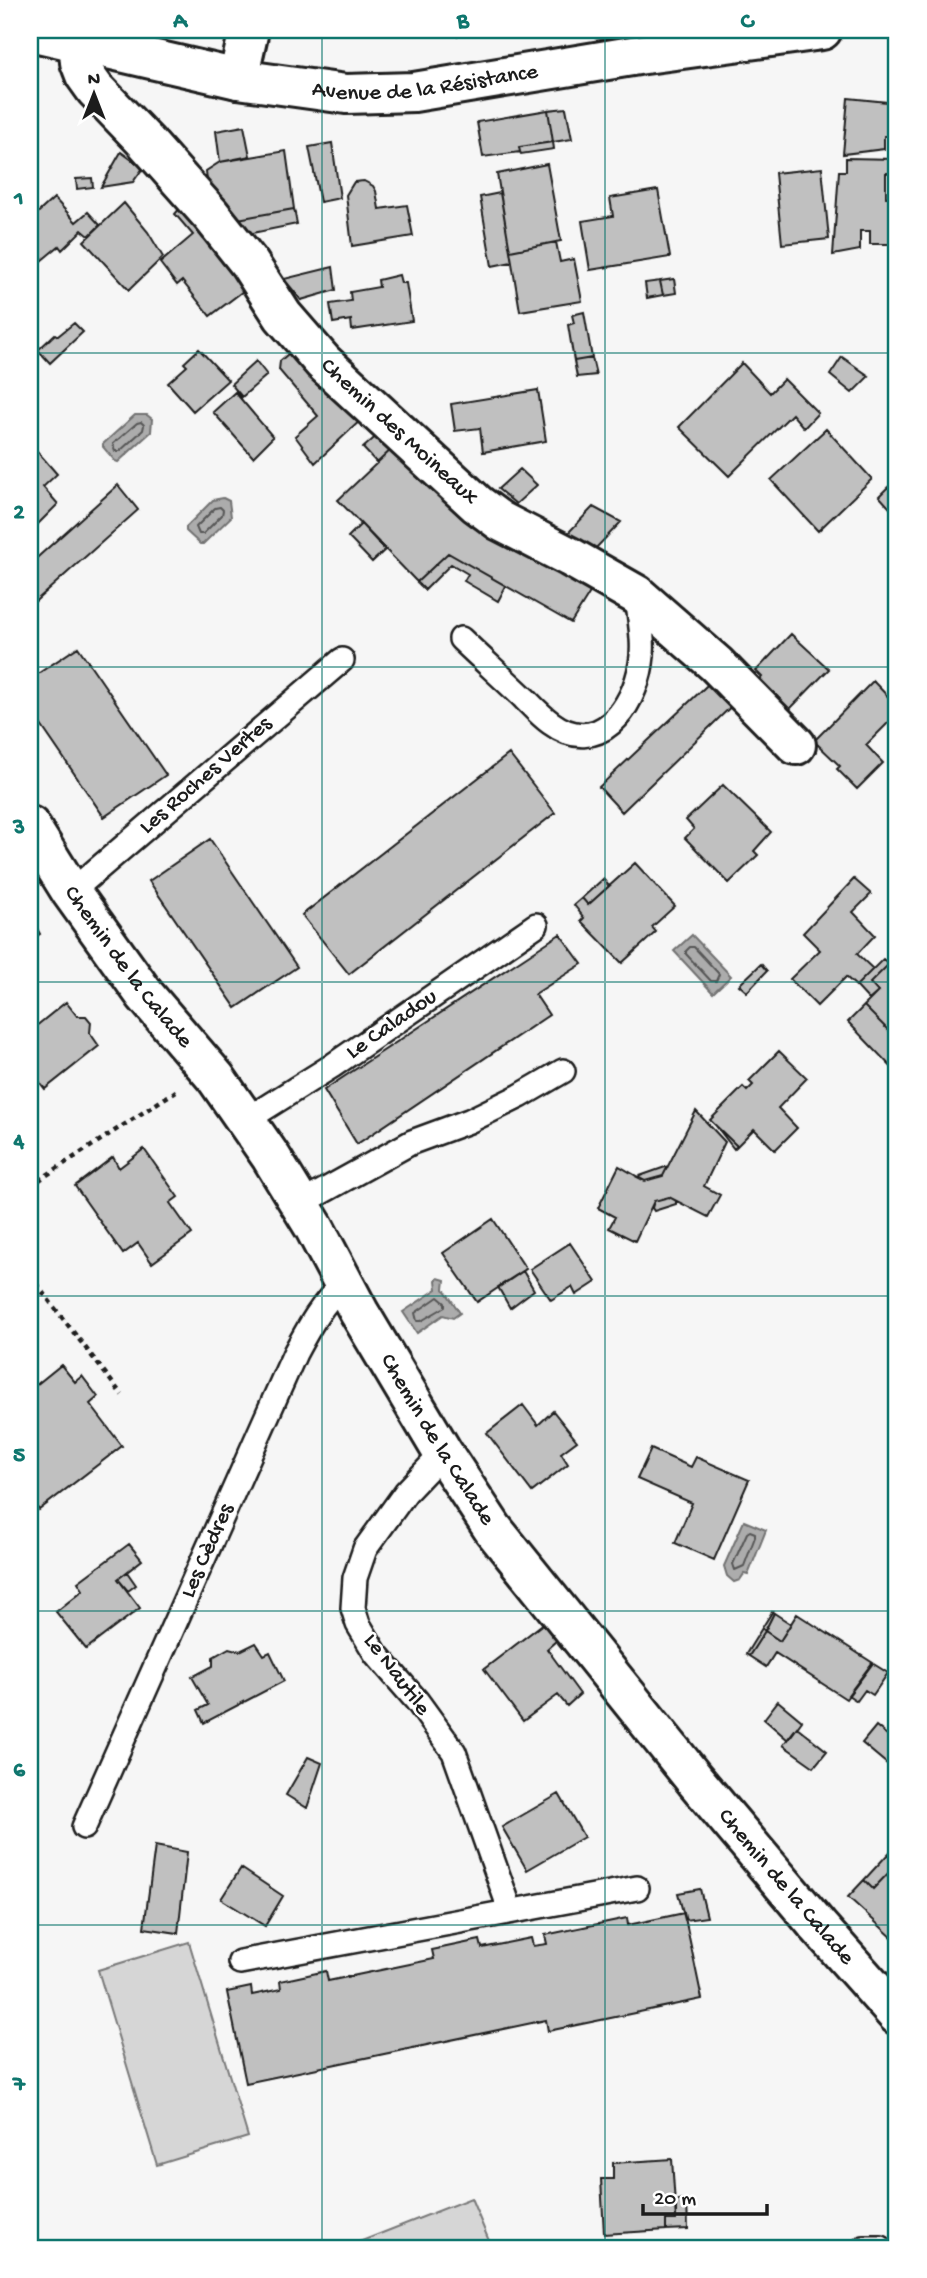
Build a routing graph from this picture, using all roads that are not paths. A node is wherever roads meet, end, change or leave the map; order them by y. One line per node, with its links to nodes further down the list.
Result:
1 (248, 30): 5 (street)
2 (822, 30): 5 (street, Avenue de la Résistance)
3 (30, 31): 4 (street, Avenue de la Résistance)
4 (78, 42): 5 (street, Avenue de la Résistance); 6 (street, Chemin des Moineaux)
5 (237, 79)
6 (637, 595): 7 (lane); 9 (street, Chemin des Moineaux)
7 (461, 639)
8 (342, 660): 11 (lane, Les Roches Vertes)
9 (796, 745)
10 (30, 826): 11 (street, Chemin de la Calade)
11 (71, 892): 14 (street, Chemin de la Calade)
12 (536, 925): 14 (lane, Le Caladou)
13 (562, 1071): 15 (lane)
14 (246, 1120): 15 (street, Chemin de la Calade)
15 (300, 1204): 16 (street, Chemin de la Calade)
16 (344, 1283): 17 (street, Chemin de la Calade); 18 (lane, Les Cèdres)
17 (443, 1453): 20 (lane, Le Nautile); 22 (street, Chemin de la Calade)
18 (84, 1827)
19 (638, 1888): 20 (lane)
20 (508, 1912): 21 (lane)
21 (240, 1962)
22 (897, 2015)
23 (864, 2248): 24 (lane)
24 (881, 2248)

